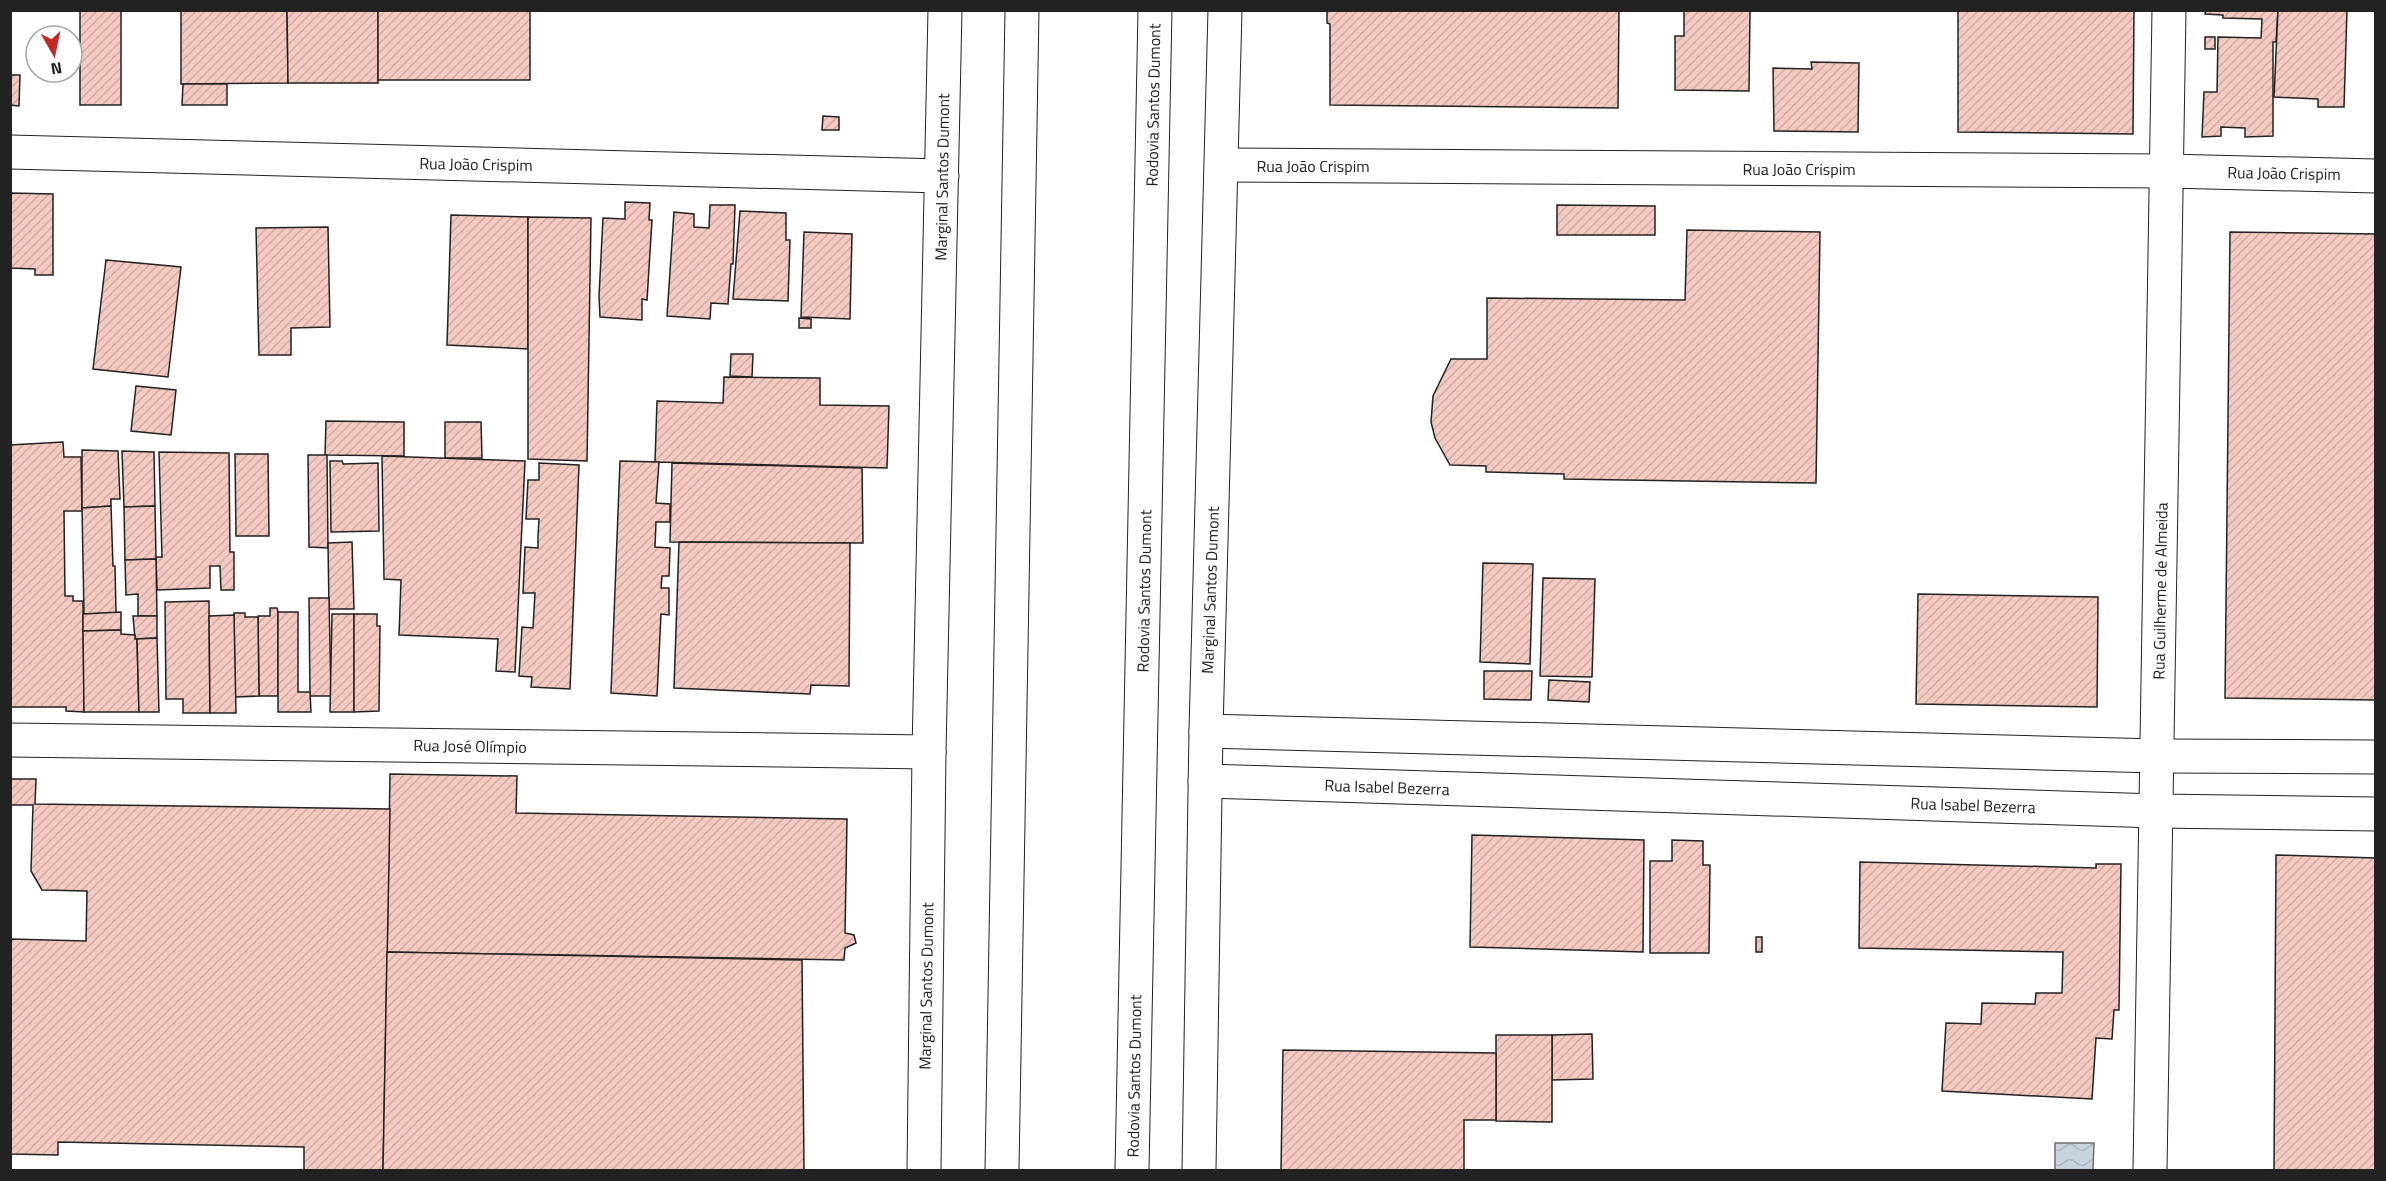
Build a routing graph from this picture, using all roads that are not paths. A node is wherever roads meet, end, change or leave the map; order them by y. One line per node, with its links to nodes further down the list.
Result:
1 (945, 10): 9 (main road, Marginal Santos Dumont)
2 (1022, 10): 22 (main road)
3 (1155, 10): 23 (main road, Rodovia Santos Dumont)
4 (1225, 10): 7 (main road, Marginal Santos Dumont)
5 (2169, 10): 8 (main road, Rua Guilherme de Almeida)
6 (10, 152): 9 (main road, Rua João Crispim)
7 (1221, 165): 8 (main road, Rua João Crispim); 11 (main road, Marginal Santos Dumont)
8 (2167, 171): 10 (main road, Rua João Crispim); 15 (main road, Rua Guilherme de Almeida)
9 (942, 176): 14 (main road, Marginal Santos Dumont)
10 (2376, 176)
11 (1206, 731): 13 (main road); 17 (main road, Marginal Santos Dumont)
12 (10, 740): 14 (main road, Rua José Olímpio)
13 (1571, 741): 15 (main road); 18 (main road)
14 (929, 752): 21 (main road, Marginal Santos Dumont)
15 (2158, 756): 16 (main road); 19 (main road, Rua Guilherme de Almeida)
16 (2376, 757)
17 (1205, 781): 18 (main road, Rua Isabel Bezerra); 24 (main road, Marginal Santos Dumont)
18 (1570, 793): 19 (main road, Rua Isabel Bezerra)
19 (2157, 811): 20 (main road, Rua Isabel Bezerra); 25 (main road, Rua Guilherme de Almeida)
20 (2376, 814)
21 (924, 1170)
22 (1002, 1170)
23 (1132, 1170)
24 (1199, 1170)
25 (2150, 1170)

